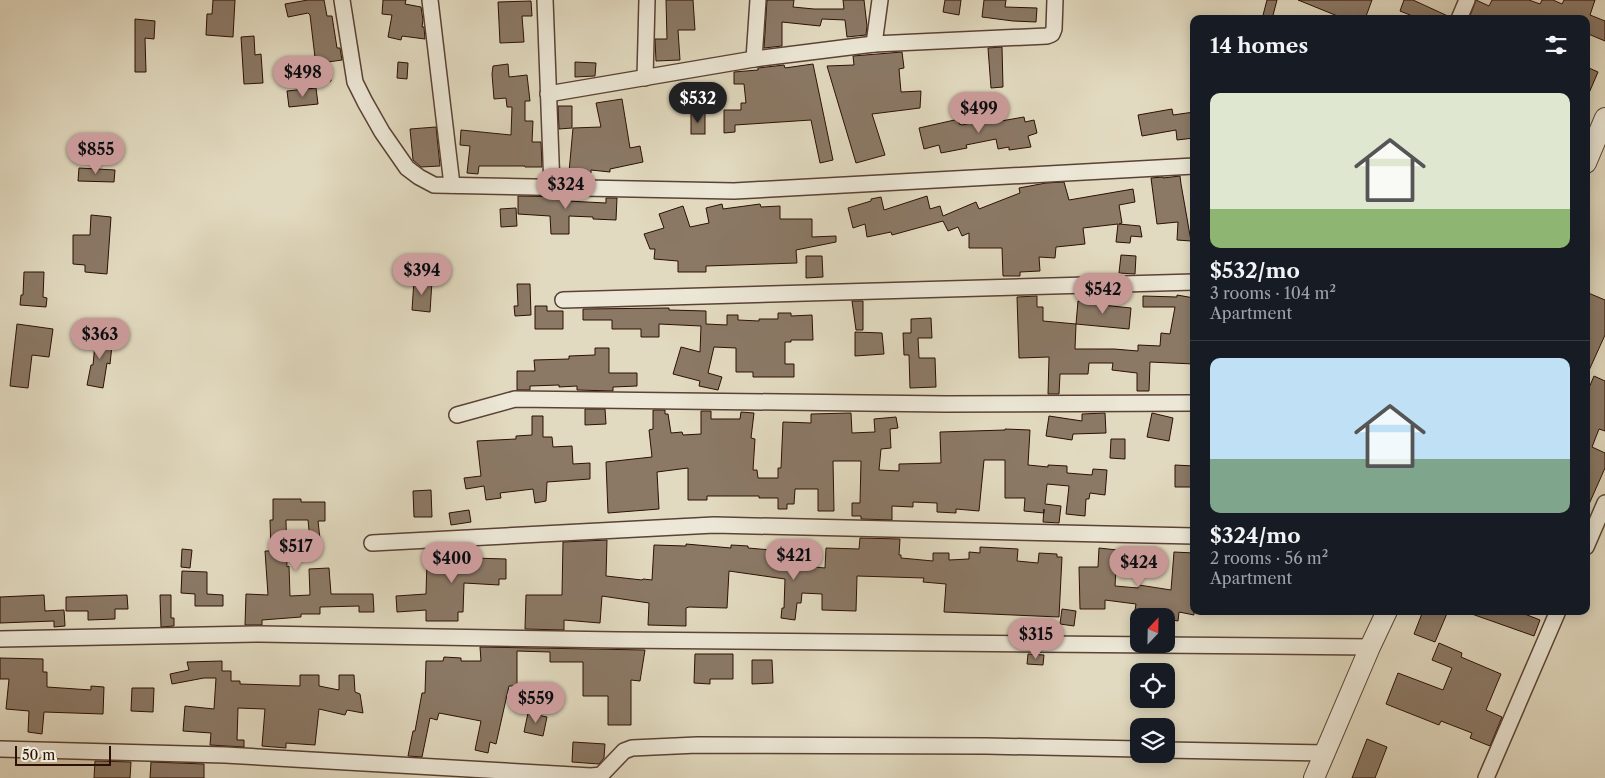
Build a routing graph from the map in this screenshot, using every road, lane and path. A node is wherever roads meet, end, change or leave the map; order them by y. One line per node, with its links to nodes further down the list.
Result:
1 (342, 0): 17 (street)
2 (430, 0): 17 (street)
3 (545, 0): 13 (street)
4 (647, 0): 12 (street)
5 (758, 0): 11 (street)
6 (880, 0): 10 (street)
7 (1055, 0): 10 (street)
8 (1466, 0): 9 (street)
9 (1460, 15)
10 (874, 44): 11 (street)
11 (754, 59): 12 (street)
12 (645, 78): 13 (street)
13 (548, 94): 18 (street)
14 (1605, 118): 15 (street)
15 (1591, 139)
16 (1190, 166): 18 (street)
17 (452, 185): 18 (street)
18 (552, 187)
19 (1190, 282): 20 (street)
20 (563, 300)
21 (1190, 403): 22 (street)
22 (457, 415)
23 (1605, 503): 25 (street)
24 (1190, 536): 26 (street)
25 (1590, 537)
26 (372, 543)
27 (1385, 615): 30 (street)
28 (1556, 615): 36 (street)
29 (0, 639): 30 (street)
30 (1370, 647): 34 (street)
31 (0, 749): 32 (street)
32 (1130, 749)
33 (1175, 750): 34 (street)
34 (1326, 752): 35 (street)
35 (1314, 778)
36 (1486, 778)

